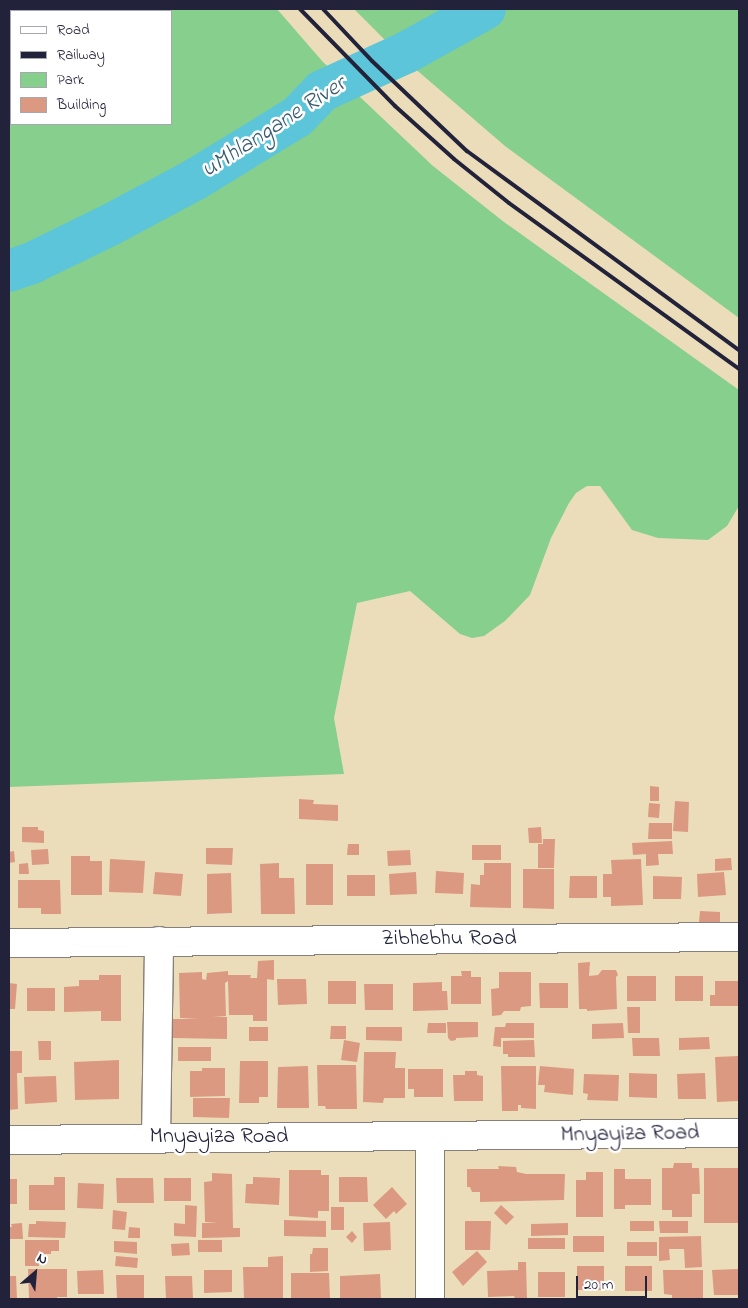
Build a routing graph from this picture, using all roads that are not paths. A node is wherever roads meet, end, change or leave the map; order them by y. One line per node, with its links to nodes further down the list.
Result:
1 (739, 937): 2 (street, Zibhebhu Road)
2 (158, 941): 3 (street, Zibhebhu Road); 5 (street)
3 (9, 943)
4 (739, 1133): 6 (street, Mnyayiza Road)
5 (156, 1138): 6 (street, Mnyayiza Road); 7 (street, Mnyayiza Road)
6 (430, 1138): 8 (street)
7 (9, 1140)
8 (430, 1299)

